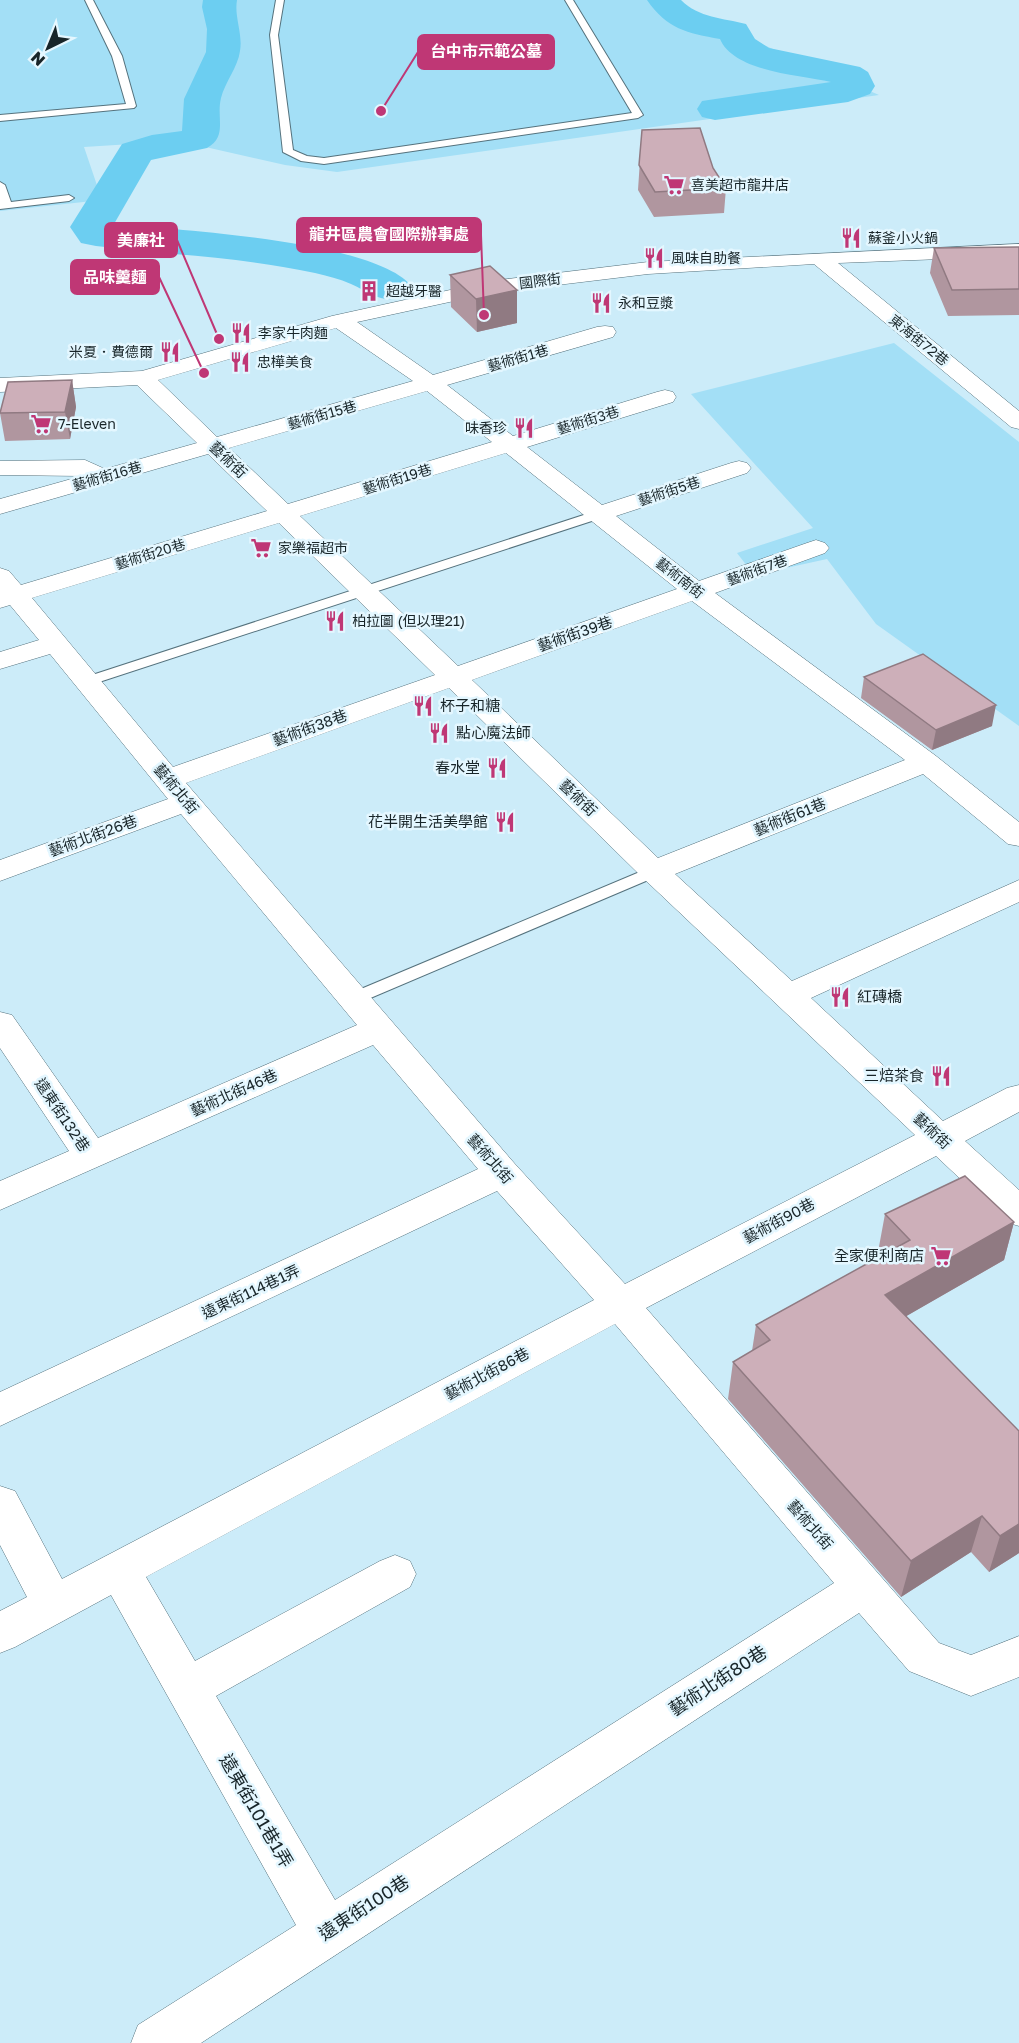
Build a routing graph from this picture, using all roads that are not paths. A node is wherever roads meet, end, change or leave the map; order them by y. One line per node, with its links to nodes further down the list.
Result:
1 (89, 0): 4 (lane)
2 (280, 0): 3 (lane)
3 (569, 0)
4 (0, 118)
5 (0, 185): 7 (lane)
6 (69, 198): 7 (lane)
7 (3, 205)
8 (1019, 250): 9 (street, 國際街)
9 (819, 258): 10 (street, 國際街); 16 (street, 東海街72巷)
10 (339, 320): 12 (street, 國際街); 13 (street, 藝術南街)
11 (605, 332): 13 (street, 藝術街1巷)
12 (143, 378): 14 (street, 國際街); 18 (street, 藝術街)
13 (430, 383): 17 (street, 藝術南街); 18 (street, 藝術街15巷)
14 (0, 386)
15 (665, 397): 17 (street, 藝術街3巷)
16 (1019, 422)
17 (511, 444): 23 (street, 藝術街19巷); 24 (street, 藝術南街)
18 (214, 446): 21 (street, 藝術街16巷); 23 (street, 藝術街)
19 (0, 468): 21 (street)
20 (739, 468): 24 (street, 藝術街5巷)
21 (103, 478): 22 (street, 藝術街16巷)
22 (0, 507)
23 (283, 513): 26 (street, 藝術街20巷); 27 (street, 藝術街)
24 (599, 514): 27 (lane); 28 (street, 藝術南街)
25 (816, 548): 28 (street, 藝術街7巷)
26 (6, 590): 29 (street, 藝術北街)
27 (364, 591): 31 (street, 藝術街); 32 (lane)
28 (697, 592): 31 (street, 藝術街39巷); 33 (street, 藝術南街)
29 (57, 643): 30 (street); 32 (street, 藝術北街)
30 (0, 661)
31 (452, 677): 34 (street, 藝術街38巷); 37 (street, 藝術街)
32 (88, 681): 34 (street, 藝術北街)
33 (926, 762): 35 (street, 藝術南街); 37 (street, 藝術街61巷)
34 (177, 790): 36 (street, 藝術北街26巷); 40 (street, 藝術北街)
35 (1019, 837)
36 (0, 871)
37 (654, 871): 39 (street, 藝術街); 40 (lane)
38 (1019, 890): 39 (street)
39 (787, 996): 44 (street, 藝術街)
40 (355, 998): 42 (street, 藝術北街)
41 (0, 1023): 45 (street, 遠東街132巷)
42 (378, 1029): 45 (street, 藝術北街46巷); 46 (street, 藝術北街)
43 (1019, 1097): 44 (street, 藝術街90巷)
44 (939, 1137): 48 (street, 藝術街); 49 (street, 藝術街90巷)
45 (91, 1156): 47 (street, 遠東街132巷)
46 (502, 1173): 49 (street, 藝術北街); 50 (street, 遠東街114巷1弄)
47 (0, 1196)
48 (1019, 1212)
49 (620, 1304): 52 (street, 藝術北街86巷); 54 (street, 藝術北街)
50 (0, 1410)
51 (0, 1504): 55 (street)
52 (119, 1569): 55 (street); 58 (street, 遠東街101巷1弄)
53 (395, 1574): 58 (street)
54 (864, 1587): 57 (street, 藝術北街); 59 (street, 藝術北街80巷)
55 (53, 1604): 56 (street)
56 (0, 1633)
57 (1019, 1656)
58 (186, 1689): 60 (street, 遠東街101巷1弄)
59 (573, 1774): 60 (street, 遠東街100巷)
60 (326, 1932): 61 (street, 遠東街100巷)
61 (156, 2043)

